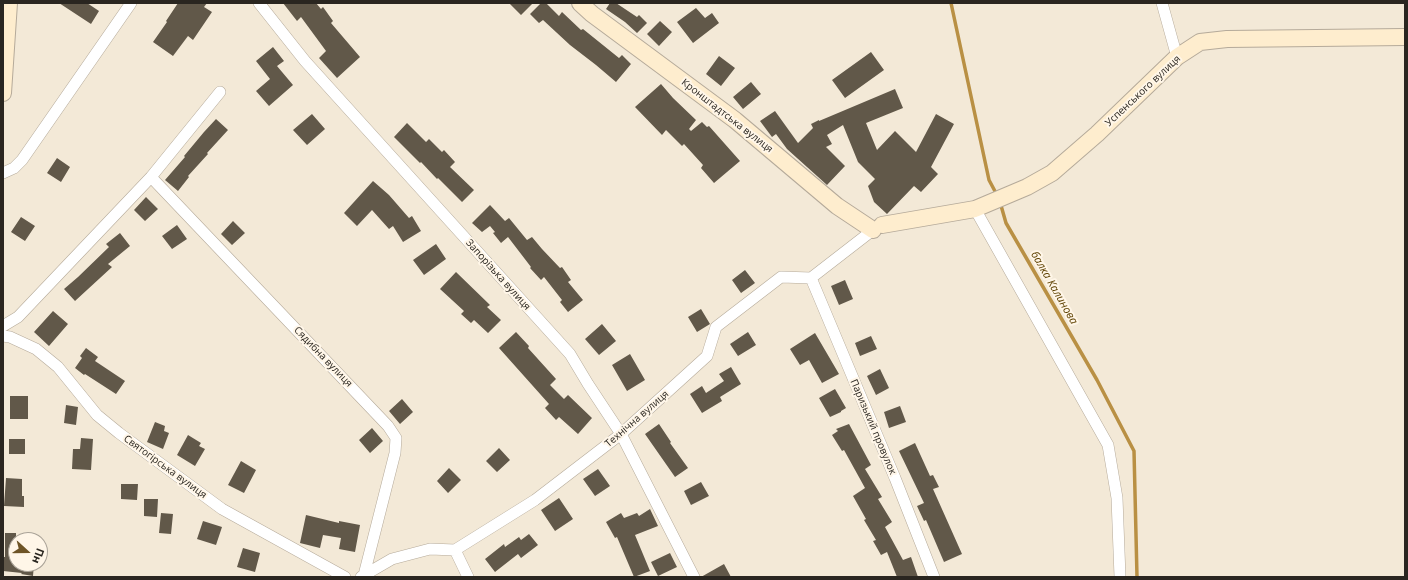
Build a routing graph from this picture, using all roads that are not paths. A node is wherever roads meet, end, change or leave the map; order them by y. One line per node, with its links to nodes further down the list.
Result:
1 (9, 3): 8 (street)
2 (131, 3): 11 (street)
3 (259, 3): 18 (street, Запорізька вулиця)
4 (580, 3): 14 (street, Кронштадтська вулиця)
5 (1162, 3): 7 (street)
6 (1405, 37): 7 (street, Успенського вулиця)
7 (1177, 57): 13 (street, Успенського вулиця)
8 (4, 60): 9 (street)
9 (3, 92)
10 (220, 92): 12 (street)
11 (3, 173)
12 (150, 177): 16 (street); 20 (street, Сядибна вулиця)
13 (975, 209): 14 (street, Успенського вулиця); 25 (street)
14 (877, 227): 15 (street)
15 (811, 278): 18 (street, Технічна вулиця); 24 (street, Паризький провулок)
16 (3, 326)
17 (3, 336): 21 (street, Святогірська вулиця)
18 (621, 434): 19 (street, Технічна вулиця); 23 (street, Запорізька вулиця)
19 (455, 550): 20 (street); 22 (street)
20 (362, 576)
21 (345, 577)
22 (468, 577)
23 (694, 577)
24 (934, 577)
25 (1120, 577)

